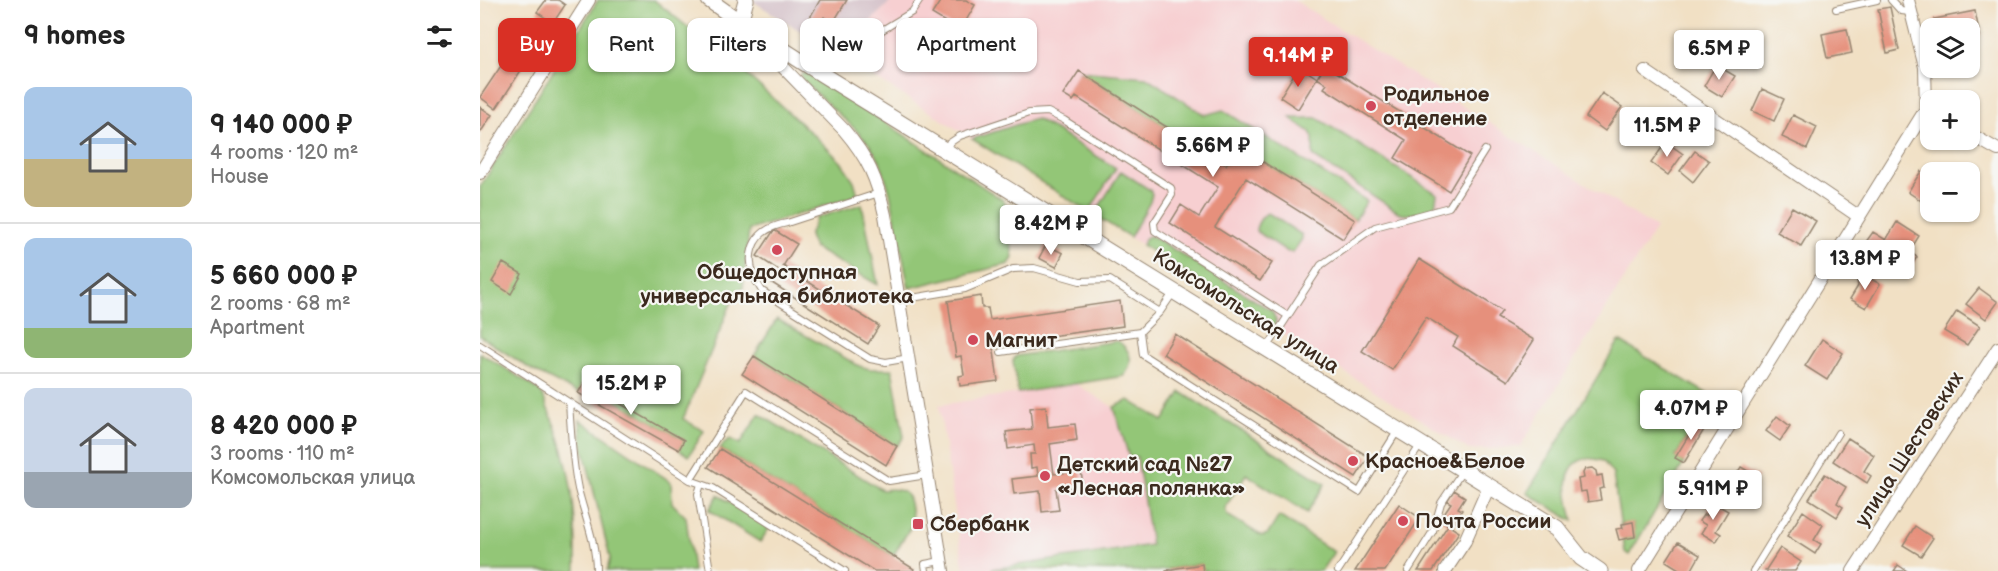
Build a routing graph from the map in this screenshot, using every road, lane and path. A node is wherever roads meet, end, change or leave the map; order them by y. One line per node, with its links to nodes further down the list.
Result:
1 (589, 0): 21 (street)
2 (708, 0): 9 (street, Комсомольская улица)
3 (746, 0): 10 (street)
4 (920, 0): 14 (lane)
5 (1877, 0): 8 (lane)
6 (1891, 0): 7 (lane)
7 (1909, 6): 15 (street)
8 (1836, 9)
9 (734, 18)
10 (741, 18)
11 (788, 53): 14 (street, Комсомольская улица)
12 (1645, 71): 23 (street)
13 (788, 72): 22 (street)
14 (823, 75): 18 (street, Комсомольская улица)
15 (1927, 90)
16 (1920, 123): 23 (street)
17 (1980, 140): 20 (street)
18 (941, 148): 24 (street, Комсомольская улица); 27 (lane)
19 (1485, 150): 27 (lane)
20 (1998, 150)
21 (480, 173)
22 (880, 193): 25 (street); 33 (lane)
23 (1858, 216): 53 (street)
24 (1175, 292): 26 (lane); 31 (street, Комсомольская улица)
25 (900, 300): 26 (lane); 33 (street)
26 (1160, 312): 28 (lane)
27 (1288, 316): 31 (lane)
28 (1140, 332): 32 (lane); 35 (lane)
29 (480, 345): 34 (lane)
30 (1998, 348): 55 (street, улица Шестовских)
31 (1267, 349): 35 (street, Комсомольская улица)
32 (1001, 352)
33 (909, 358): 39 (street)
34 (569, 402): 40 (lane); 45 (lane)
35 (1398, 430): 37 (street, Комсомольская улица)
36 (1838, 433): 54 (lane)
37 (1421, 444): 38 (street, Комсомольская улица); 49 (lane)
38 (1463, 470): 42 (street, Комсомольская улица); 50 (lane)
39 (928, 475): 40 (lane); 44 (street)
40 (690, 480): 41 (lane)
41 (701, 484): 46 (lane); 47 (lane)
42 (1489, 486): 43 (street, Комсомольская улица); 51 (street)
43 (1583, 565): 52 (street, Комсомольская улица)
44 (943, 566): 48 (lane)
45 (596, 571)
46 (710, 571)
47 (845, 571)
48 (926, 571)
49 (1338, 571)
50 (1407, 571)
51 (1445, 571)
52 (1600, 571)
53 (1639, 571)
54 (1753, 571)
55 (1853, 571)

